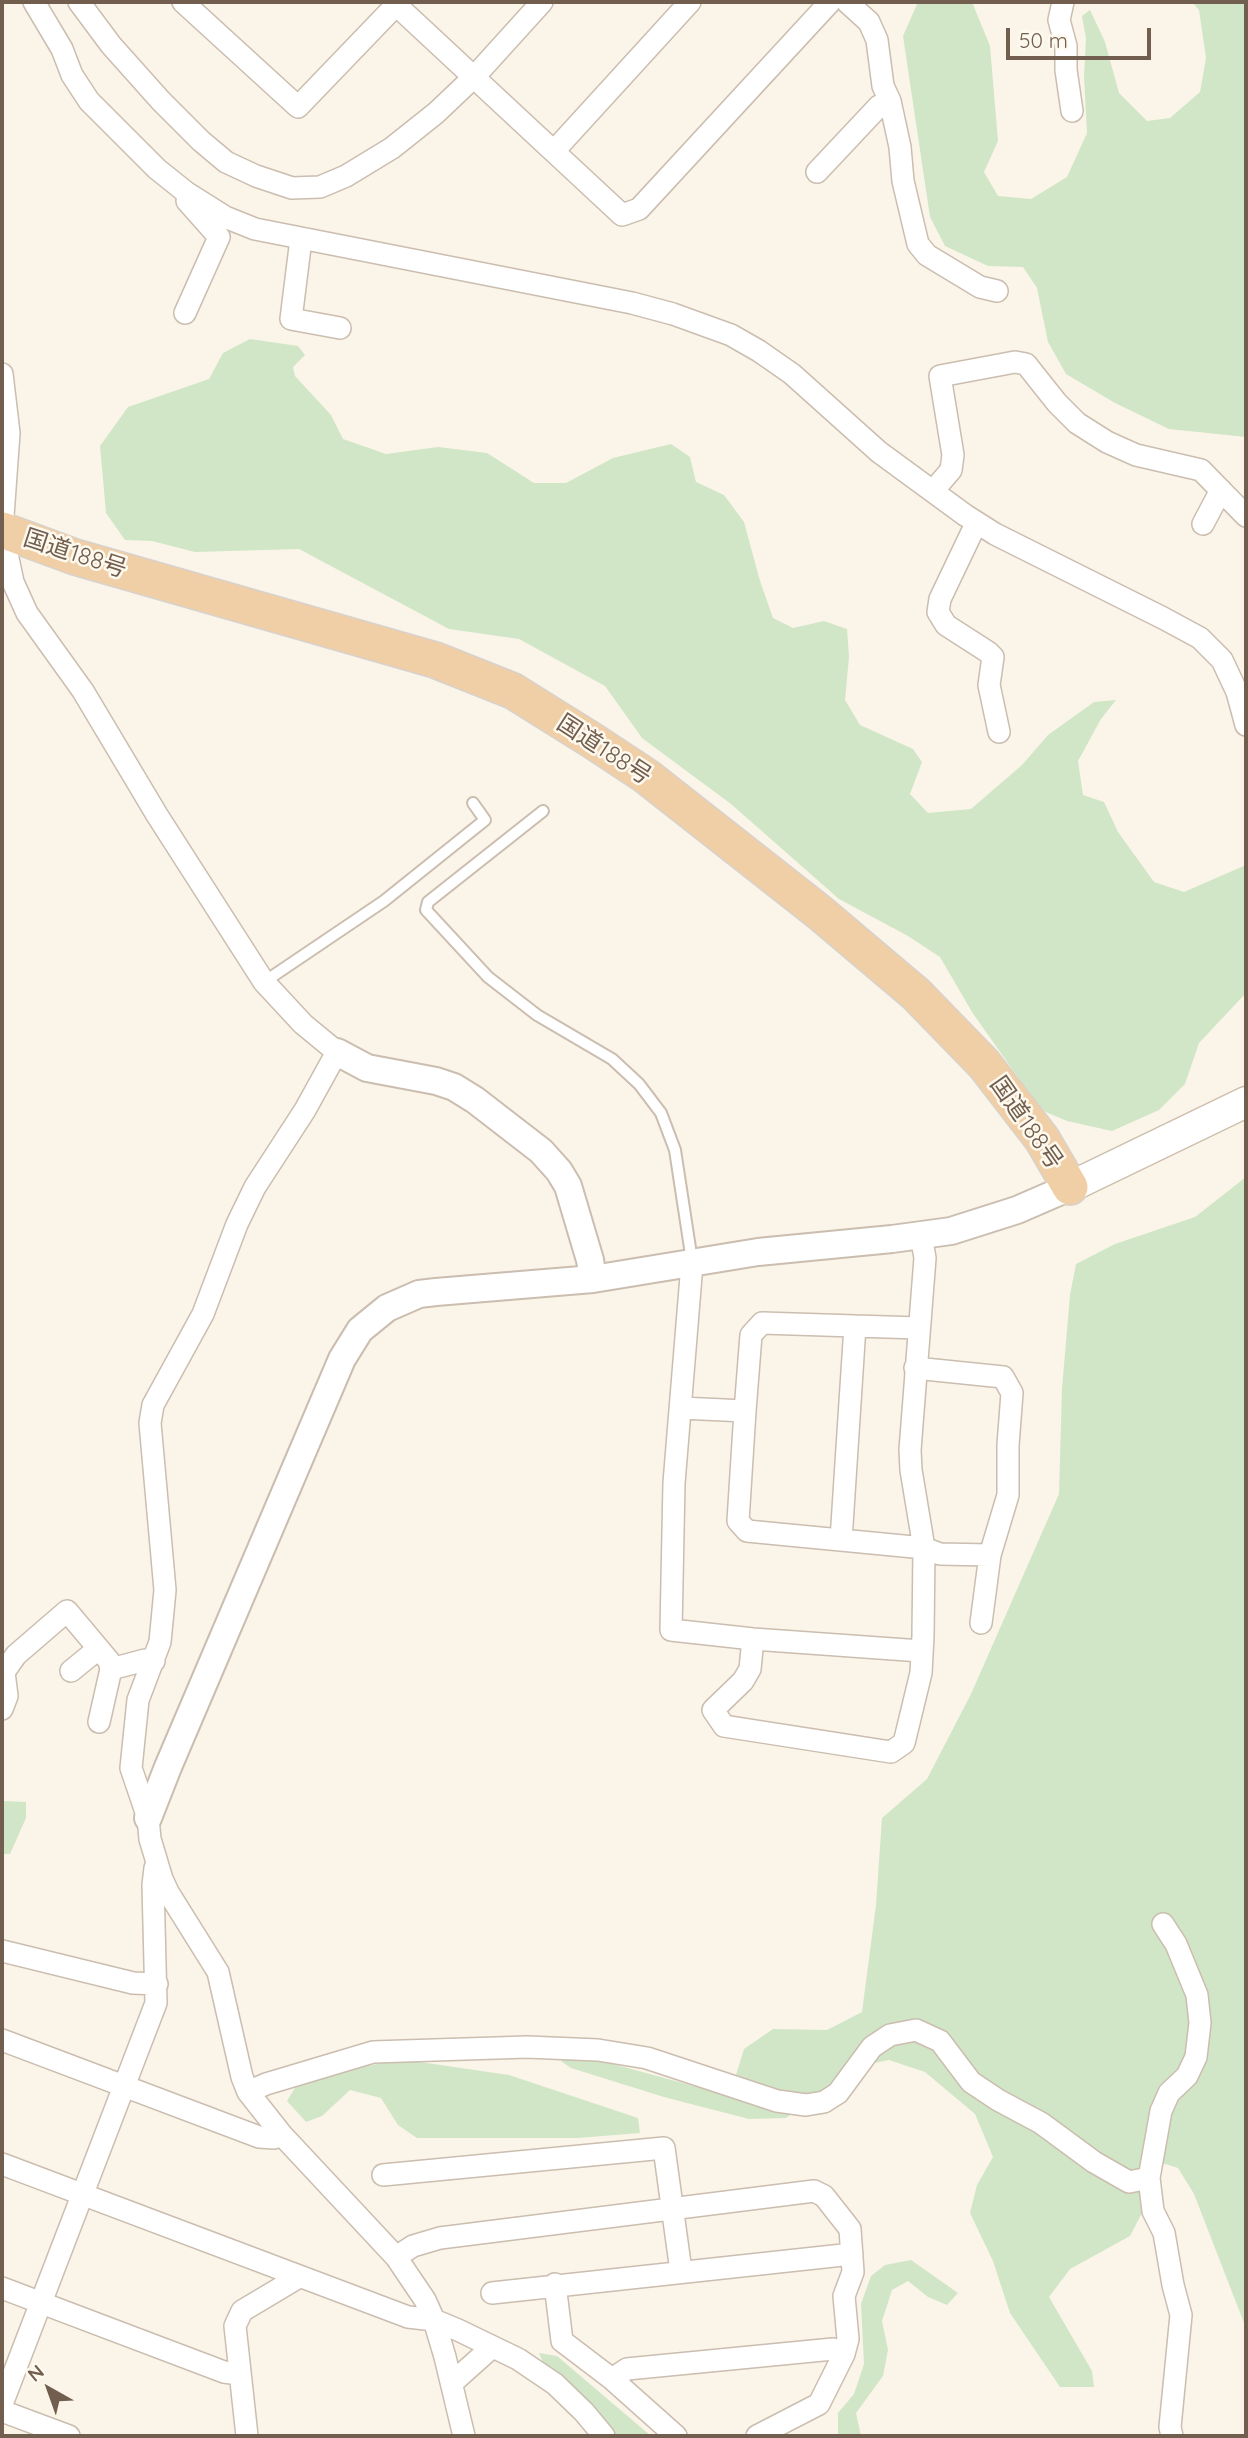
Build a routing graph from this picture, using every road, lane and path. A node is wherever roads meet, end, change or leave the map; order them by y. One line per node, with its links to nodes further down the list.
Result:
1 (34, 2): 15 (street)
2 (79, 2): 10 (street)
3 (183, 2): 9 (street)
4 (542, 2): 10 (street)
5 (690, 2): 13 (street)
6 (830, 2): 13 (street)
7 (847, 2): 11 (street)
8 (1063, 2): 12 (street)
9 (396, 3): 10 (street)
10 (475, 76): 13 (street)
11 (890, 101): 14 (street); 17 (street)
12 (1072, 111)
13 (554, 151)
14 (817, 172)
15 (187, 193): 16 (street); 18 (street)
16 (301, 239): 19 (street); 22 (street)
17 (997, 291)
18 (185, 313)
19 (340, 328)
20 (2, 374): 26 (street)
21 (1222, 490): 22 (street); 23 (street); 25 (street)
22 (933, 491): 24 (street)
23 (1246, 516)
24 (979, 524): 28 (street); 29 (street)
25 (1203, 524)
26 (2, 530): 27 (street); 35 (highway, 国道188号)
27 (7, 584): 32 (street)
28 (1246, 725)
29 (999, 732)
30 (473, 803): 32 (lane)
31 (544, 811): 37 (lane)
32 (264, 982): 33 (street)
33 (337, 1052): 38 (street); 51 (street)
34 (1246, 1102): 35 (main road)
35 (1070, 1186): 36 (street)
36 (921, 1235): 37 (street); 40 (street)
37 (692, 1264): 38 (street); 42 (street)
38 (593, 1279): 56 (street)
39 (855, 1326): 40 (street); 43 (street); 44 (street)
40 (919, 1328): 41 (street)
41 (915, 1368): 45 (street); 46 (street)
42 (681, 1408): 43 (street); 48 (street)
43 (745, 1411): 44 (street)
44 (841, 1540): 45 (street)
45 (924, 1548): 46 (street); 50 (street)
46 (990, 1555): 47 (street)
47 (981, 1623)
48 (753, 1639): 50 (street); 50 (street)
49 (99, 1649): 52 (street); 53 (street); 54 (street)
50 (921, 1651)
51 (154, 1661): 52 (street); 56 (street)
52 (111, 1669): 55 (street)
53 (71, 1671)
54 (2, 1709)
55 (99, 1722)
56 (148, 1818): 57 (street)
57 (156, 1862): 60 (street); 63 (street)
58 (1163, 1924): 67 (street)
59 (2, 1951): 60 (street)
60 (157, 1984): 62 (street)
61 (2, 2040): 62 (street)
62 (123, 2086): 64 (street); 68 (street)
63 (248, 2092): 64 (street); 67 (street)
64 (282, 2135): 71 (street)
65 (2, 2164): 68 (street)
66 (383, 2175): 69 (street)
67 (1149, 2178): 92 (street)
68 (82, 2195): 73 (street); 77 (street)
69 (673, 2209): 70 (street); 71 (street); 72 (street)
70 (852, 2253): 72 (street); 80 (street)
71 (396, 2258): 78 (street)
72 (681, 2271): 74 (street)
73 (299, 2277): 78 (street); 81 (street)
74 (555, 2284): 76 (street); 82 (street)
75 (2, 2288): 77 (street)
76 (492, 2293)
77 (41, 2302): 81 (street); 84 (street)
78 (434, 2320): 79 (street); 83 (street)
79 (491, 2348): 83 (street); 89 (street)
80 (844, 2354): 82 (street); 91 (street)
81 (239, 2374): 87 (street)
82 (612, 2379): 90 (street)
83 (452, 2383): 88 (street)
84 (2, 2404)
85 (2, 2411): 86 (street)
86 (69, 2436)
87 (247, 2436)
88 (464, 2436)
89 (604, 2436)
90 (676, 2436)
91 (757, 2436)
92 (1172, 2436)

